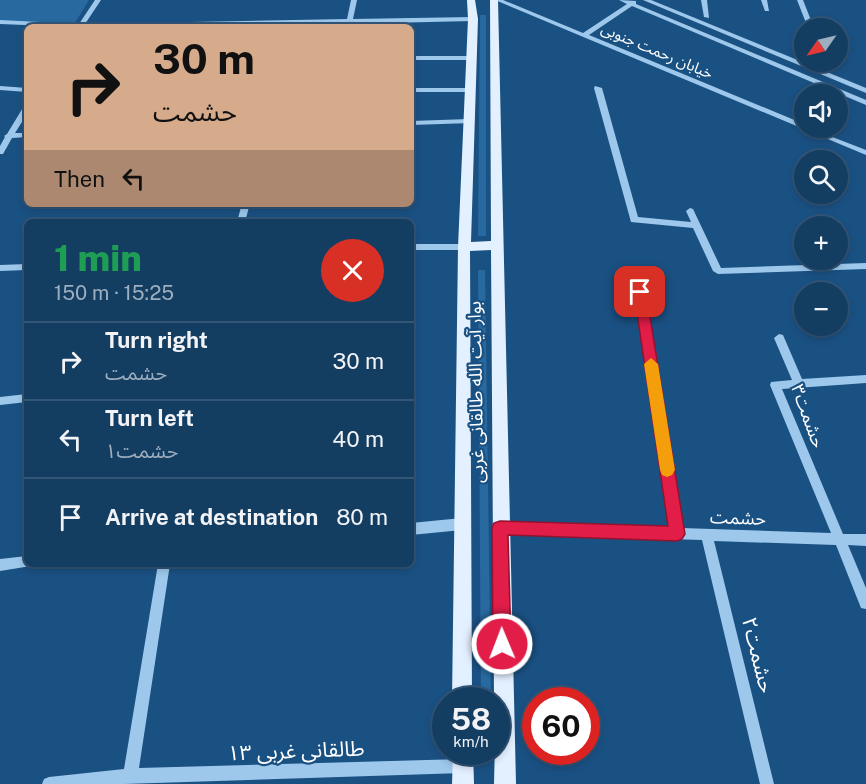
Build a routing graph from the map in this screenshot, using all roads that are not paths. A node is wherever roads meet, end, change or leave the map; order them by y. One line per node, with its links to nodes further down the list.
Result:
1 (98, 0): 19 (street)
2 (354, 0): 16 (street)
3 (471, 0): 15 (main road, بوار آیت الله طالقانی غربی)
4 (496, 0): 21 (street, خیابان رحمت جنوبی); 44 (main road, بوار آیت الله طالقانی غربی)
5 (622, 0): 11 (street)
6 (638, 0): 11 (street)
7 (646, 0): 29 (street)
8 (705, 0): 13 (street)
9 (764, 0): 12 (street)
10 (800, 0): 14 (street)
11 (631, 4): 21 (street); 30 (street)
12 (767, 10)
13 (707, 17)
14 (807, 18)
15 (473, 19): 16 (street); 23 (main road, بوار آیت الله طالقانی غربی)
16 (350, 20): 20 (street)
17 (0, 22): 18 (street)
18 (40, 24)
19 (82, 24)
20 (160, 24)
21 (585, 35): 34 (street, خیابان رحمت جنوبی)
22 (414, 58): 23 (street)
23 (471, 58): 28 (main road, بوار آیت الله طالقانی غربی)
24 (0, 88): 26 (street)
25 (598, 88): 43 (street)
26 (24, 90)
27 (414, 90): 28 (street)
28 (469, 90): 32 (main road, بوار آیت الله طالقانی غربی)
29 (866, 91)
30 (866, 103)
31 (24, 112): 36 (street)
32 (469, 121): 33 (street); 46 (main road, بوار آیت الله طالقانی غربی)
33 (414, 123)
34 (794, 123)
35 (24, 135): 36 (street)
36 (8, 136): 38 (street)
37 (830, 138): 39 (street, خیابان رحمت جنوبی)
38 (0, 152)
39 (866, 153)
40 (245, 207): 42 (street)
41 (690, 211): 43 (street)
42 (242, 219)
43 (696, 225): 47 (street)
44 (497, 245): 46 (main road); 57 (main road, بوار آیت الله طالقانی غربی)
45 (414, 247): 46 (street)
46 (464, 248): 56 (main road, بوار آیت الله طالقانی غربی)
47 (866, 266)
48 (24, 267): 49 (street)
49 (0, 268)
50 (637, 270): 59 (street)
51 (779, 338): 53 (street)
52 (866, 379): 53 (street, حشمت۳)
53 (799, 383): 61 (street, حشمت۳)
54 (24, 398): 55 (street)
55 (0, 401)
56 (462, 524): 58 (street); 67 (main road, بوار آیت الله طالقانی غربی)
57 (500, 528): 59 (street, حشمت); 71 (main road, بوار آیت الله طالقانی غربی)
58 (414, 529)
59 (677, 534): 60 (street, حشمت)
60 (707, 535): 61 (street, حشمت); 72 (street, حشمت۲)
61 (840, 540): 62 (street, حشمت); 66 (street)
62 (866, 540)
63 (24, 562): 64 (street)
64 (0, 565)
65 (164, 567): 69 (street)
66 (866, 603)
67 (462, 687)
68 (463, 767): 69 (street, طالقانی غربی ۱۳)
69 (130, 776): 70 (street, طالقانی غربی ۱۳)
70 (49, 784)
71 (504, 784)
72 (767, 784)

